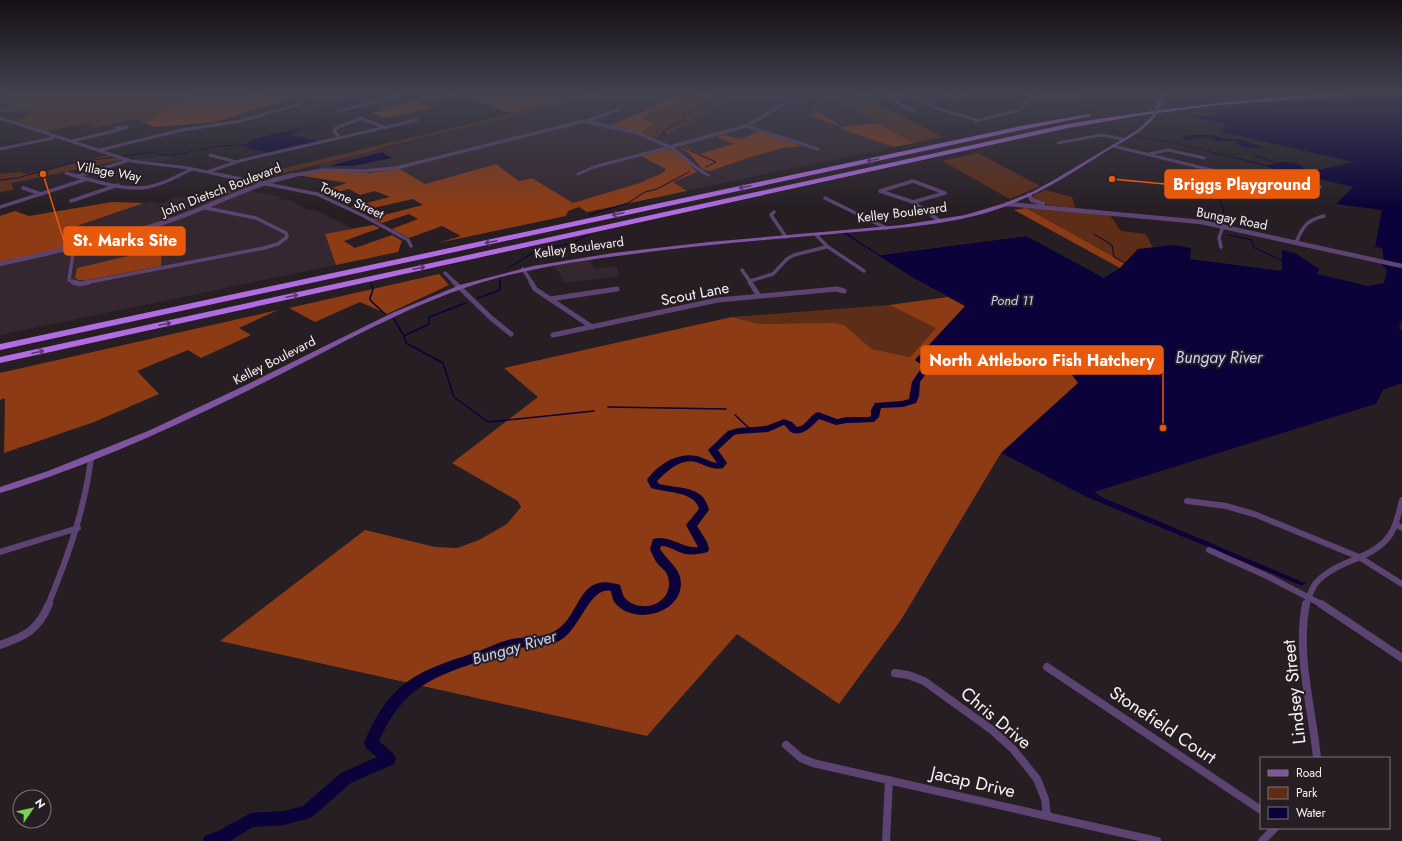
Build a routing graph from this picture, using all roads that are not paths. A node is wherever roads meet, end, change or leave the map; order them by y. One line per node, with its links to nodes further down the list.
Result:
1 (41, 132): 13 (street, Towne Street)
2 (109, 132): 16 (street)
3 (173, 132): 22 (street)
4 (334, 132): 14 (street)
5 (366, 132): 14 (street)
6 (535, 132): 35 (street, John Dietsch Boulevard)
7 (635, 132): 19 (street, John Dietsch Boulevard)
8 (723, 132): 19 (street)
9 (771, 132): 20 (street)
10 (1001, 132): 75 (highway, one-way to 75)
11 (1039, 132): 76 (highway, one-way to 11)
12 (1133, 132): 15 (main road, Kelley Boulevard, bridge)
13 (55, 137): 16 (street, Towne Street); 21 (street)
14 (340, 138): 27 (street)
15 (1122, 139): 17 (street); 18 (main road, Kelley Boulevard)
16 (71, 142): 22 (street, Towne Street)
17 (1058, 144)
18 (1113, 146): 23 (street); 40 (main road, Kelley Boulevard)
19 (670, 147): 31 (street); 32 (street)
20 (818, 148)
21 (0, 149)
22 (100, 150): 26 (street, Towne Street)
23 (1148, 154): 25 (street); 37 (street)
24 (210, 155): 27 (street)
25 (1204, 158)
26 (129, 160): 28 (street, Towne Street); 33 (street)
27 (236, 162): 29 (street)
28 (192, 169): 29 (street, Towne Street); 36 (street, Village Way)
29 (207, 172): 35 (street, Towne Street)
30 (66, 173): 33 (street, Village Way)
31 (578, 174)
32 (708, 175)
33 (78, 176): 34 (street, Village Way)
34 (87, 179): 36 (street, Village Way); 39 (street)
35 (264, 184): 47 (street, John Dietsch Boulevard); 56 (street, Towne Street)
36 (119, 185): 42 (street)
37 (1320, 187)
38 (23, 188): 39 (street)
39 (41, 194): 45 (street)
40 (1029, 195): 44 (main road, Kelley Boulevard); 46 (street, Bungay Road)
41 (825, 198): 52 (street)
42 (71, 201)
43 (913, 202): 43 (street); 50 (street)
44 (1007, 204): 46 (street, Bungay Road); 50 (main road, Kelley Boulevard)
45 (0, 207)
46 (1055, 207): 51 (street, Bungay Road)
47 (206, 208): 58 (street, John Dietsch Boulevard); 58 (street)
48 (774, 212): 54 (street)
49 (1324, 216): 55 (street)
50 (940, 221): 52 (main road, Kelley Boulevard)
51 (1223, 226): 55 (street, Bungay Road); 59 (street)
52 (886, 228): 53 (main road, Kelley Boulevard)
53 (819, 234): 54 (main road, Kelley Boulevard); 57 (street)
54 (786, 237): 62 (main road, Kelley Boulevard)
55 (1296, 243): 61 (street, Bungay Road)
56 (410, 246)
57 (826, 246): 64 (street); 66 (street)
58 (74, 247): 60 (street, John Dietsch Boulevard)
59 (1221, 247)
60 (0, 264)
61 (1402, 266)
62 (523, 269): 67 (main road, Kelley Boulevard); 71 (street)
63 (742, 270): 66 (street)
64 (864, 271)
65 (446, 273): 67 (street)
66 (750, 281): 70 (street)
67 (459, 287): 73 (street); 77 (main road, Kelley Boulevard)
68 (617, 289): 71 (street)
69 (844, 291): 70 (street, Scout Lane)
70 (759, 296): 72 (street, Scout Lane)
71 (550, 300): 72 (street)
72 (592, 327): 74 (street, Scout Lane)
73 (511, 334)
74 (553, 335)
75 (0, 347)
76 (0, 360)
77 (91, 459): 78 (main road, Kelley Boulevard); 82 (street)
78 (0, 490)
79 (1402, 500): 81 (street, Lindsey Street)
80 (1187, 501): 85 (street)
81 (1399, 526): 85 (street, Lindsey Street)
82 (78, 528): 84 (street); 88 (street)
83 (1209, 550): 87 (street)
84 (0, 552)
85 (1359, 557): 86 (street); 87 (street, Lindsey Street)
86 (1402, 584)
87 (1309, 597): 89 (street); 93 (street, Lindsey Street)
88 (0, 645)
89 (1402, 658)
90 (1047, 667): 95 (street, Stonefield Court)
91 (895, 673): 96 (street, Chris Drive)
92 (786, 745): 94 (street, Jacap Drive)
93 (1317, 757)
94 (889, 780): 96 (street, Jacap Drive); 98 (street)
95 (1260, 809)
96 (1047, 815): 99 (street, Jacap Drive)
97 (1274, 829): 100 (street)
98 (886, 841)
99 (1157, 841)
100 (1262, 841)

